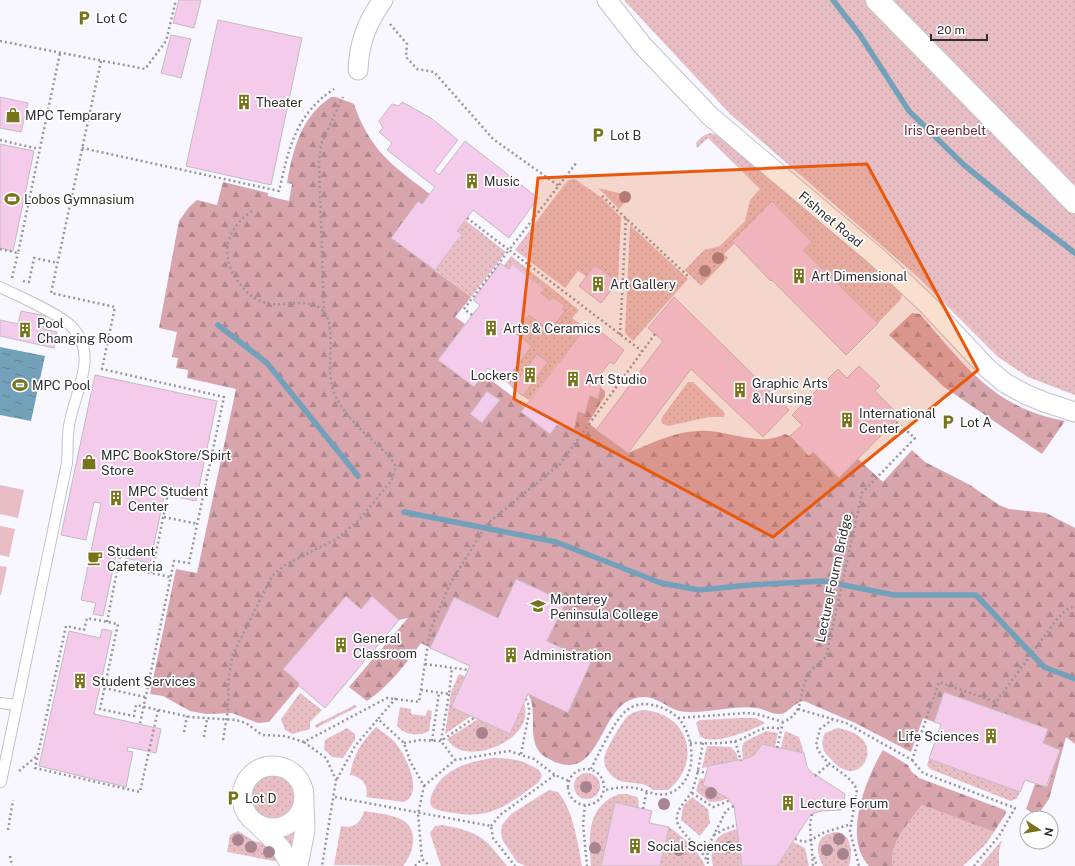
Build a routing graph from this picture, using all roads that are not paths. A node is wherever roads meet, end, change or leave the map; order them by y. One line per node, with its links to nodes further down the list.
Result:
1 (383, 0): 4 (street)
2 (607, 0): 7 (street, Fishnet Road)
3 (877, 0): 5 (street)
4 (358, 70)
5 (1075, 202)
6 (0, 287): 9 (lane)
7 (1075, 412)
8 (0, 704): 9 (lane)
9 (17, 706): 10 (lane)
10 (1, 782)
11 (304, 798): 12 (street); 12 (street); 14 (street)
12 (258, 825): 13 (street)
13 (291, 866)
14 (298, 866)

